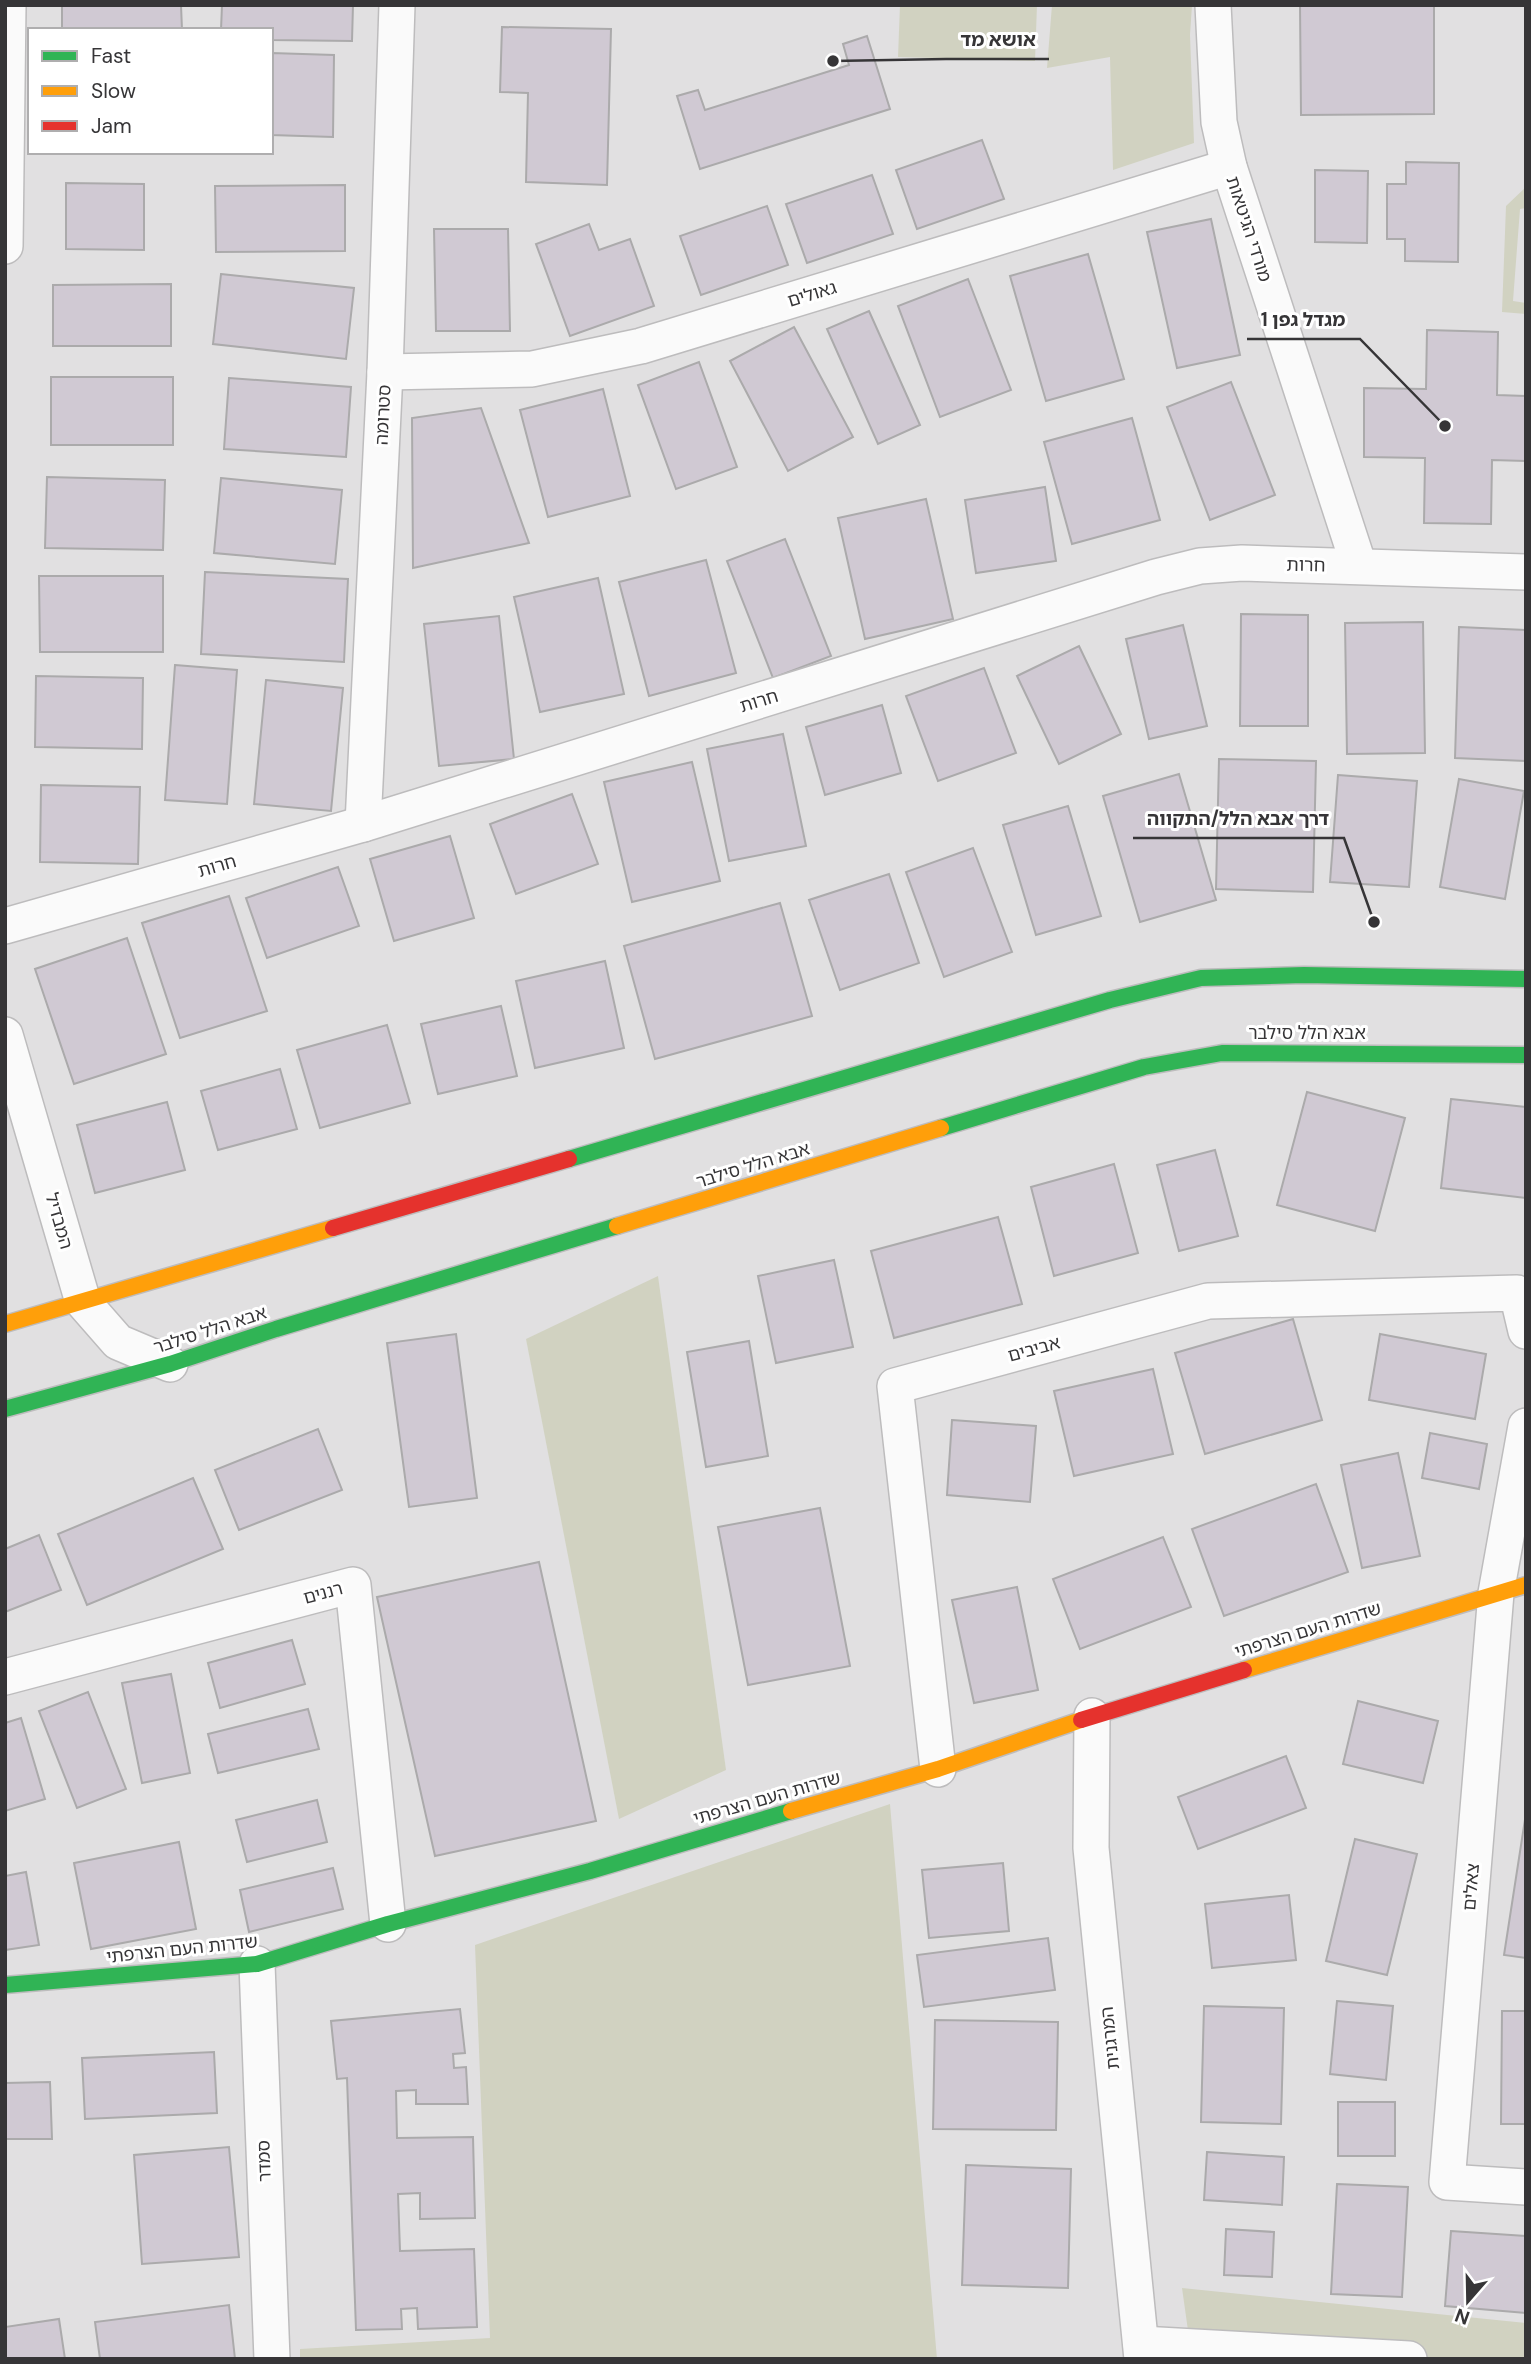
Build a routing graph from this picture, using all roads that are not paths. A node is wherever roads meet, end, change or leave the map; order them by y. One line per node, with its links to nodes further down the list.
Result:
1 (8, 5): 5 (street)
2 (397, 5): 6 (street, סטרומה)
3 (1213, 5): 4 (street, מורדי הגיטאות)
4 (1228, 166): 6 (street, גאולים); 7 (street, מורדי הגיטאות)
5 (5, 246)
6 (386, 372): 9 (street, סטרומה)
7 (1359, 566): 8 (street, חרות); 9 (street, חרות)
8 (1526, 572)
9 (363, 824): 10 (street, חרות)
10 (5, 926)
11 (1526, 979): 14 (main road)
12 (5, 1035): 14 (street, המבדיל)
13 (1526, 1055): 17 (main road, אבא הלל סילבר)
14 (83, 1302): 15 (main road); 17 (street, המבדיל)
15 (5, 1324)
16 (1526, 1331): 23 (street, אביבים)
17 (170, 1364): 18 (main road, אבא הלל סילבר)
18 (5, 1409)
19 (1526, 1426): 20 (street)
20 (1511, 1589): 22 (main road, שדרות העם הצרפתי); 27 (street, צאלים)
21 (5, 1678): 24 (street, רננים)
22 (1092, 1716): 23 (main road, שדרות העם הצרפתי); 28 (street, המרגנית)
23 (938, 1769): 24 (main road, שדרות העם הצרפתי)
24 (388, 1924): 25 (main road, שדרות העם הצרפתי)
25 (257, 1964): 26 (main road, שדרות העם הצרפתי); 29 (street, סמדר)
26 (5, 1985)
27 (1526, 2187)
28 (1142, 2351): 30 (street)
29 (272, 2359)
30 (1409, 2359)

